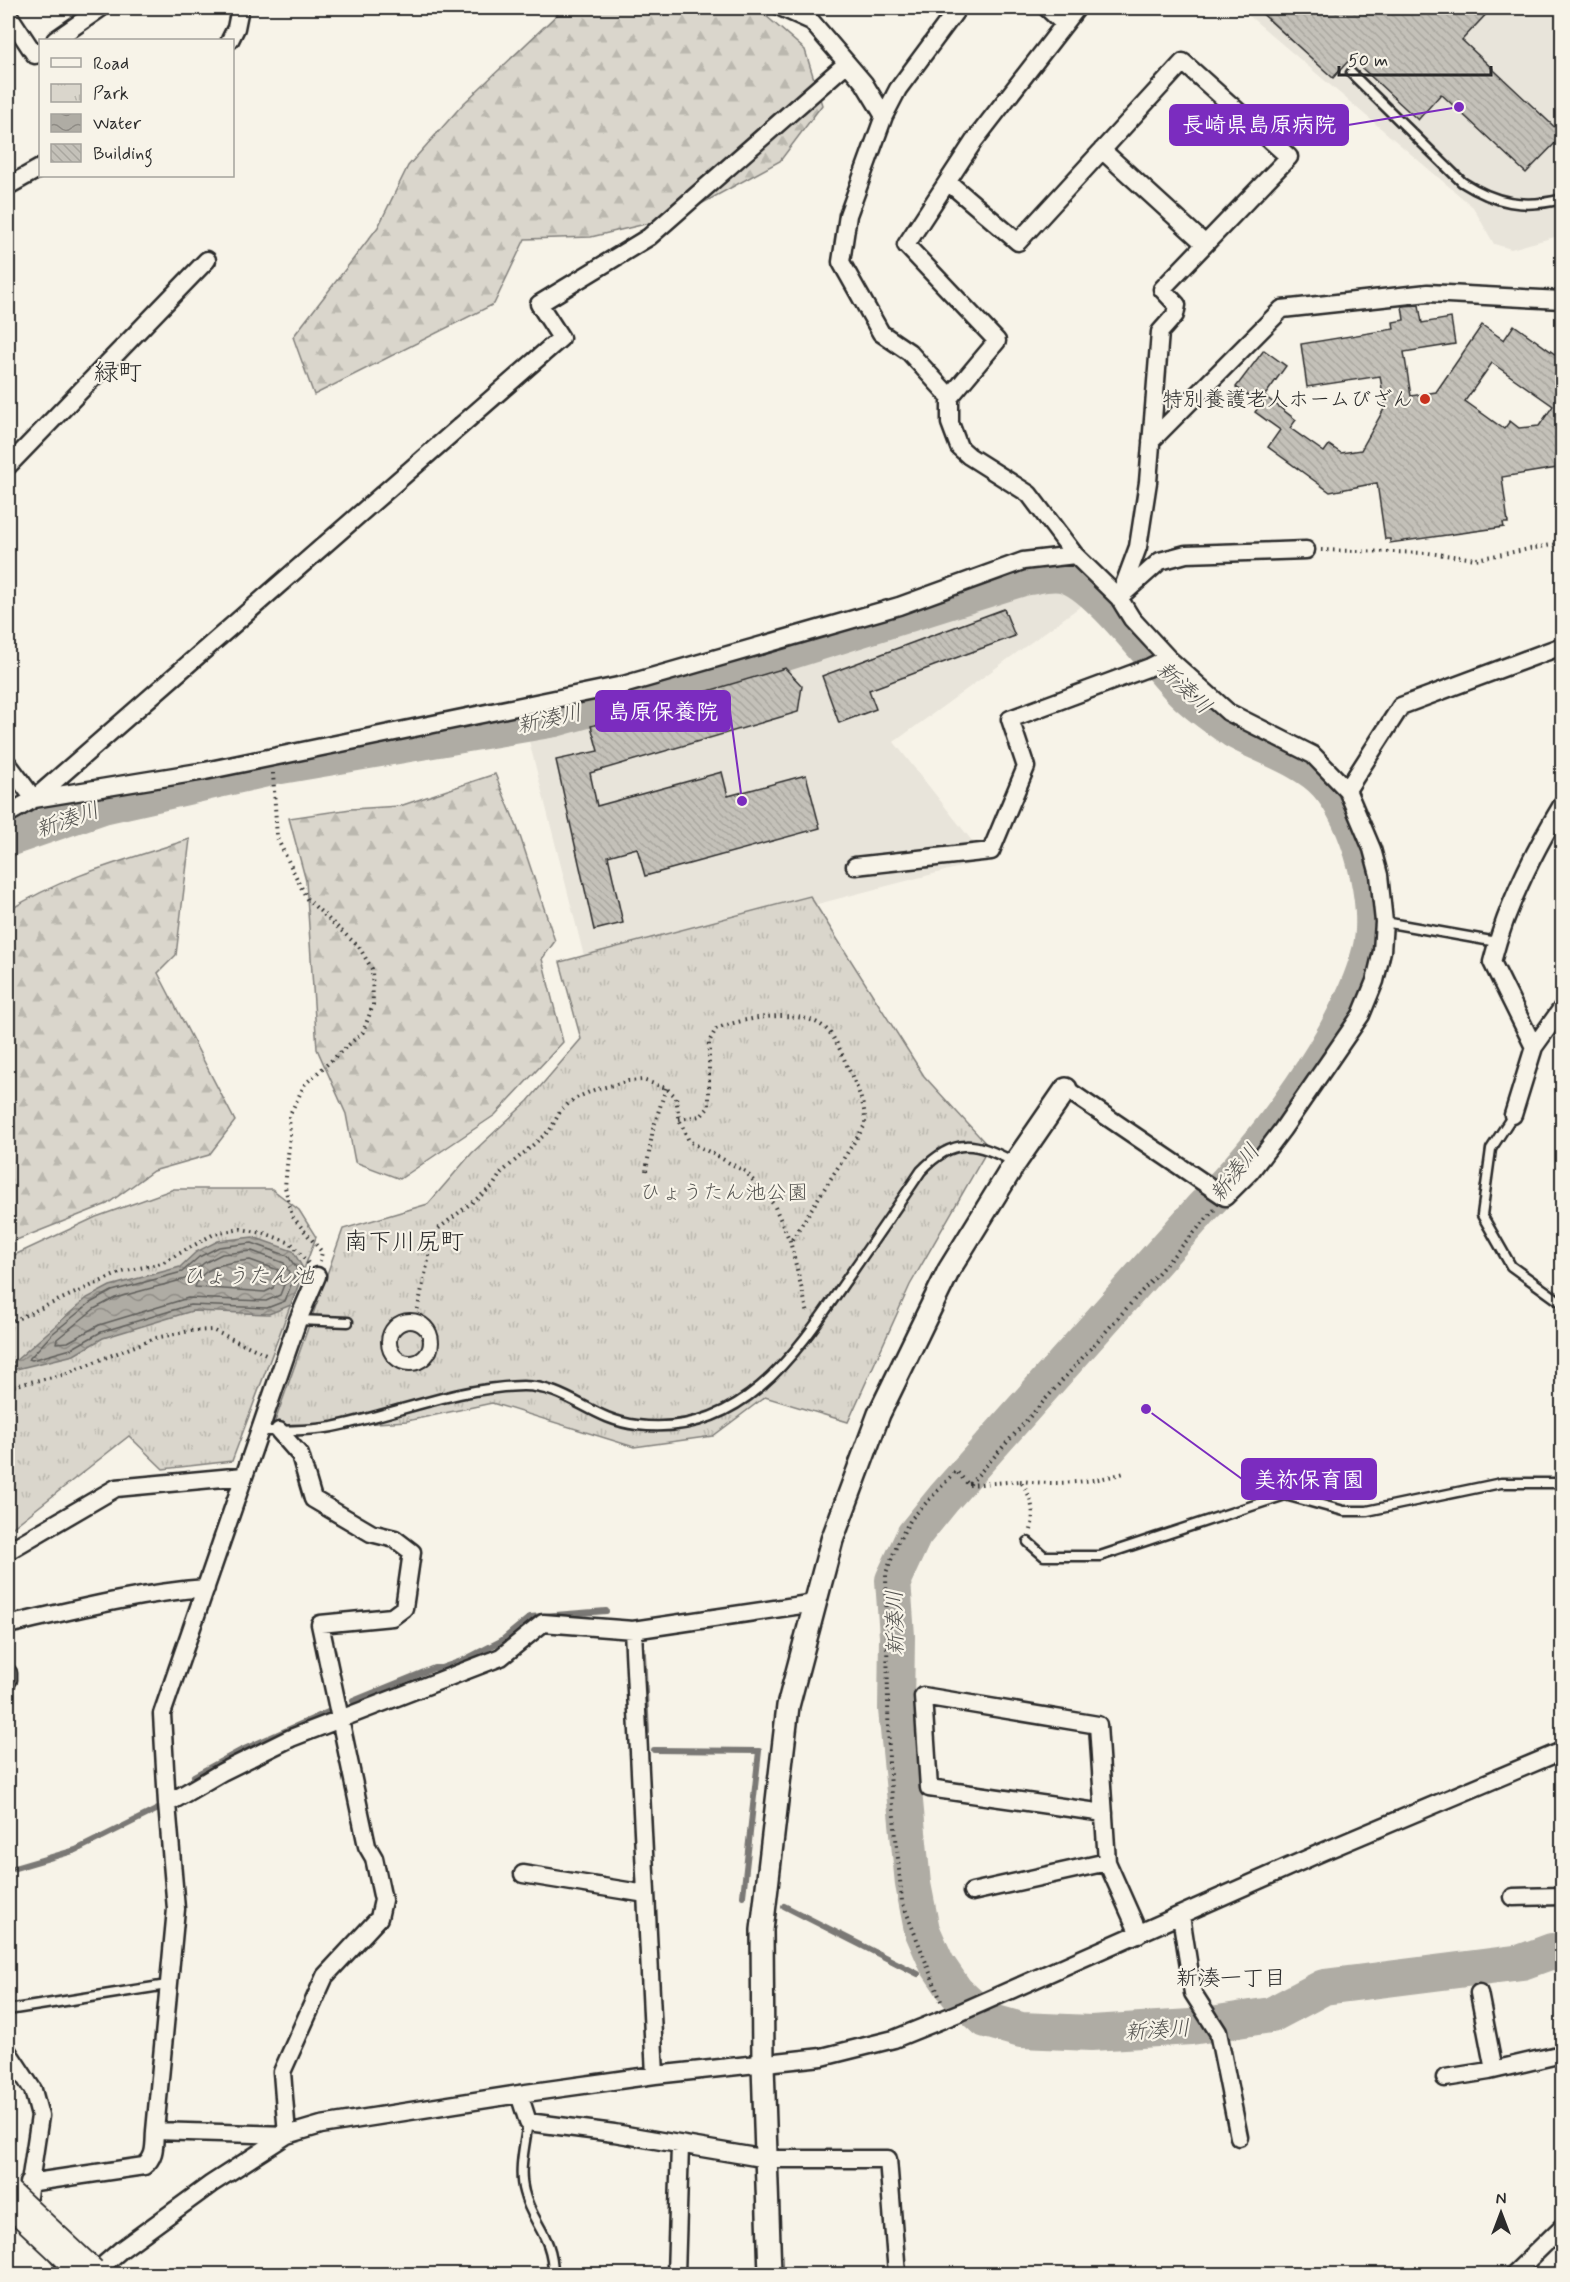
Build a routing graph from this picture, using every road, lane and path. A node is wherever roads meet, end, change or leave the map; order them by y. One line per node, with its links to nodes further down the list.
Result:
1 (101, 8): 9 (street)
2 (240, 8): 10 (street)
3 (782, 8): 12 (street)
4 (958, 8): 14 (street)
5 (1047, 8): 8 (street)
6 (1077, 8): 8 (street)
7 (8, 14): 11 (street)
8 (1064, 24): 17 (street)
9 (56, 39)
10 (230, 39)
11 (39, 52)
12 (847, 63): 14 (street); 35 (street)
13 (1351, 73): 19 (lane)
14 (884, 116): 23 (street)
15 (1102, 150): 17 (street); 20 (street); 20 (street)
16 (39, 169): 18 (street)
17 (948, 182): 23 (street)
18 (8, 186)
19 (1563, 199)
20 (1205, 244): 24 (street)
21 (207, 260): 25 (street)
22 (1563, 300): 24 (street)
23 (950, 396): 28 (street)
24 (1151, 441): 29 (street)
25 (8, 466)
26 (1563, 543): 27 (path)
27 (1306, 550): 29 (street)
28 (1075, 555): 29 (street); 32 (street)
29 (1119, 598): 31 (street)
30 (1563, 646): 34 (street)
31 (1161, 662): 34 (street); 38 (street)
32 (272, 755): 35 (street); 51 (path)
33 (8, 764): 35 (street)
34 (1347, 790): 39 (street)
35 (34, 799): 37 (street)
36 (1563, 804): 40 (street)
37 (8, 814)
38 (855, 866)
39 (1384, 922): 40 (lane); 49 (street)
40 (1497, 942): 42 (street)
41 (1563, 1008): 42 (street)
42 (1534, 1047): 45 (street)
43 (666, 1088): 46 (path); 48 (path); 54 (path)
44 (1065, 1089): 47 (street); 49 (street)
45 (1513, 1115): 52 (lane)
46 (679, 1119): 50 (path); 50 (path)
47 (1015, 1162): 57 (lane); 70 (street)
48 (646, 1171)
49 (1221, 1193): 66 (path)
50 (790, 1241): 57 (path)
51 (317, 1276): 53 (street); 56 (path)
52 (1563, 1303)
53 (298, 1320): 55 (lane); 58 (street)
54 (415, 1321)
55 (348, 1322)
56 (8, 1323)
57 (811, 1330): 61 (lane)
58 (283, 1364): 59 (path); 60 (street)
59 (8, 1387)
60 (260, 1431): 61 (lane); 63 (street)
61 (279, 1431): 75 (street)
62 (1124, 1473): 64 (path)
63 (244, 1476): 68 (street); 69 (street)
64 (1020, 1481): 66 (path); 67 (path)
65 (1563, 1483): 67 (lane)
66 (968, 1484): 90 (path)
67 (1029, 1542)
68 (8, 1551)
69 (206, 1588): 71 (street); 77 (street)
70 (814, 1603): 72 (street); 93 (street)
71 (8, 1625)
72 (633, 1630): 75 (street); 82 (street)
73 (8, 1673): 74 (street)
74 (8, 1680)
75 (340, 1719): 77 (street); 100 (street)
76 (1563, 1751): 85 (street)
77 (167, 1804): 87 (street)
78 (1104, 1813): 78 (street); 79 (street)
79 (1107, 1862): 81 (street); 86 (street)
80 (523, 1874): 82 (street)
81 (972, 1892)
82 (646, 1894): 95 (street)
83 (1563, 1896): 84 (street)
84 (1513, 1897)
85 (1181, 1916): 86 (street); 101 (street)
86 (1139, 1934): 90 (street)
87 (167, 1985): 89 (lane); 99 (street)
88 (1479, 1992): 94 (street)
89 (8, 2010)
90 (954, 2015): 93 (street)
91 (8, 2052): 104 (street)
92 (1563, 2054): 94 (street)
93 (762, 2065): 95 (street); 103 (street)
94 (1494, 2070): 96 (street)
95 (655, 2075): 97 (street)
96 (1444, 2078)
97 (519, 2094): 98 (street); 100 (street)
98 (528, 2122): 102 (street); 110 (lane)
99 (155, 2131): 100 (street); 104 (street)
100 (286, 2135): 109 (street)
101 (1239, 2137)
102 (680, 2146): 103 (street); 111 (street)
103 (767, 2159): 112 (street); 113 (street)
104 (18, 2190): 108 (street); 109 (highway, bridge)
105 (1563, 2228): 114 (street)
106 (8, 2236): 107 (highway)
107 (40, 2274)
108 (69, 2274)
109 (91, 2274)
110 (554, 2274)
111 (676, 2274)
112 (770, 2274)
113 (897, 2274)
114 (1514, 2274)

